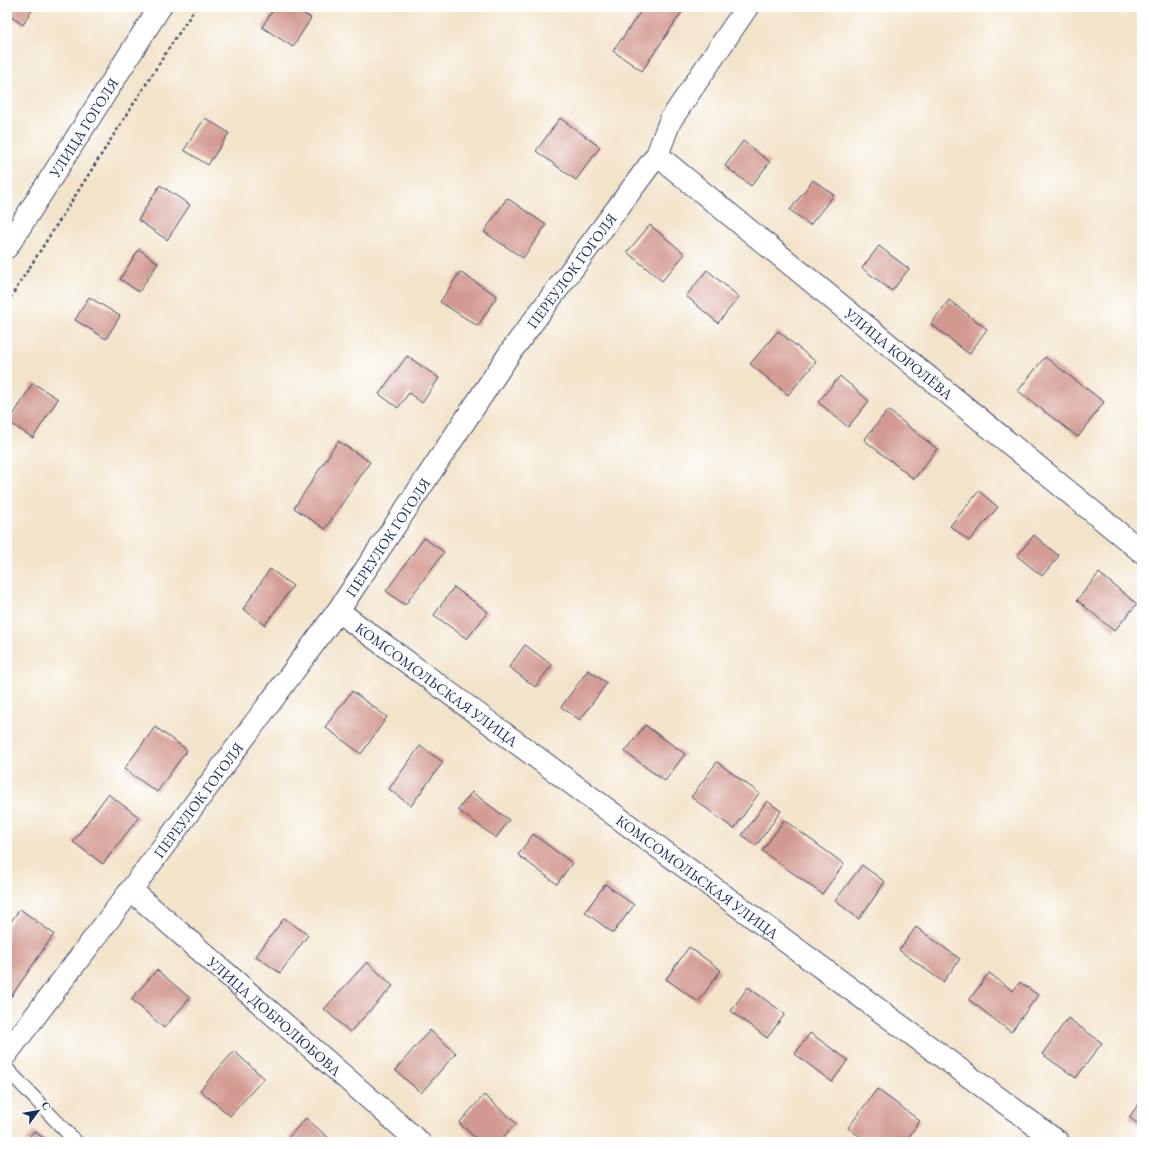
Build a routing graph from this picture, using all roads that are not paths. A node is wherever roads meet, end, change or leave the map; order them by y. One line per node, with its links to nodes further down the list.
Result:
1 (160, 7): 4 (street, УЛИЦА ГОГОЛЯ)
2 (747, 7): 3 (street, ПЕРЕУЛОК ГОГОЛЯ)
3 (657, 155): 5 (street, УЛИЦА КОРОЛЁВА); 6 (street, ПЕРЕУЛОК ГОГОЛЯ)
4 (7, 247)
5 (1142, 552)
6 (338, 611): 7 (street, ПЕРЕУЛОК ГОГОЛЯ); 12 (street, КОМСОМОЛЬСКАЯ УЛИЦА)
7 (131, 890): 8 (street, ПЕРЕУЛОК ГОГОЛЯ); 11 (street, УЛИЦА ДОБРОЛЮБОВА)
8 (7, 1053)
9 (7, 1069): 10 (lane)
10 (76, 1142)
11 (419, 1142)
12 (1058, 1142)

